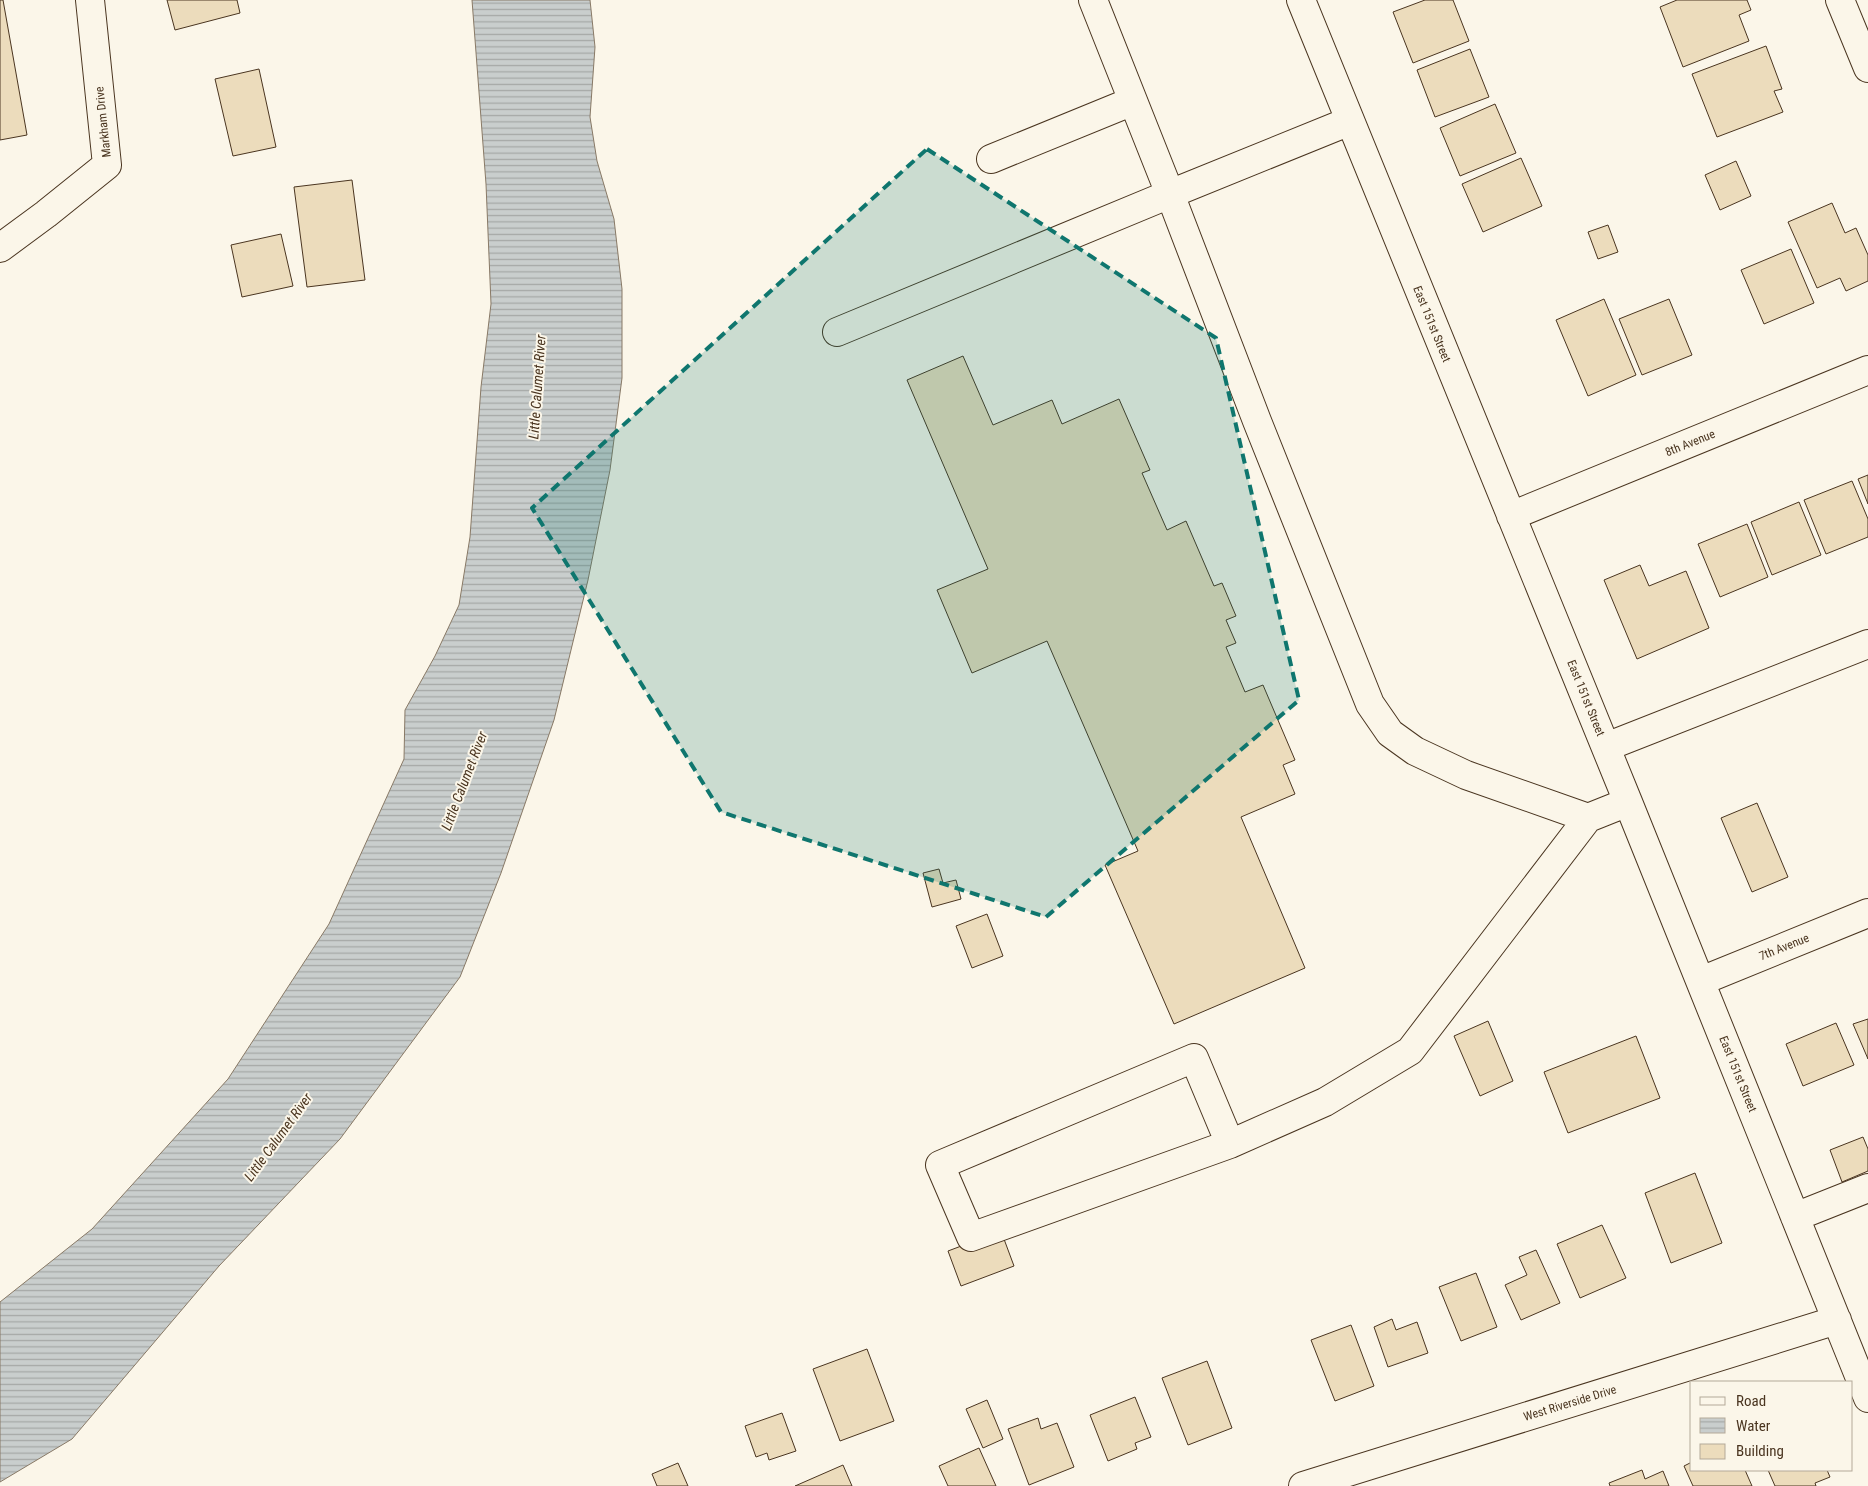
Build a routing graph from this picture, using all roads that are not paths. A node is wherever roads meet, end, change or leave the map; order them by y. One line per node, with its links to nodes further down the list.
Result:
1 (90, 0): 10 (street, Markham Drive)
2 (1093, 0): 6 (street)
3 (1301, 0): 7 (street, East 151st Street)
4 (1840, 0): 5 (street)
5 (1868, 68)
6 (1133, 101): 8 (street); 9 (street)
7 (1350, 121): 9 (street); 13 (street, East 151st Street)
8 (991, 159)
9 (1170, 194): 11 (street); 17 (street)
10 (0, 248)
11 (837, 332)
12 (1868, 370): 13 (street, 8th Avenue)
13 (1511, 516): 15 (street, East 151st Street)
14 (1868, 644): 15 (street)
15 (1606, 747): 16 (street, East 151st Street)
16 (1628, 802): 17 (street); 19 (street, East 151st Street)
17 (1588, 818): 20 (street)
18 (1868, 913): 19 (street, 7th Avenue)
19 (1701, 981): 22 (street, East 151st Street)
20 (1230, 1144): 20 (street)
21 (1868, 1188): 22 (street)
22 (1795, 1216): 23 (street, East 151st Street)
23 (1837, 1320): 24 (street, East 151st Street); 25 (street, West Riverside Drive)
24 (1868, 1398)
25 (1303, 1486)

